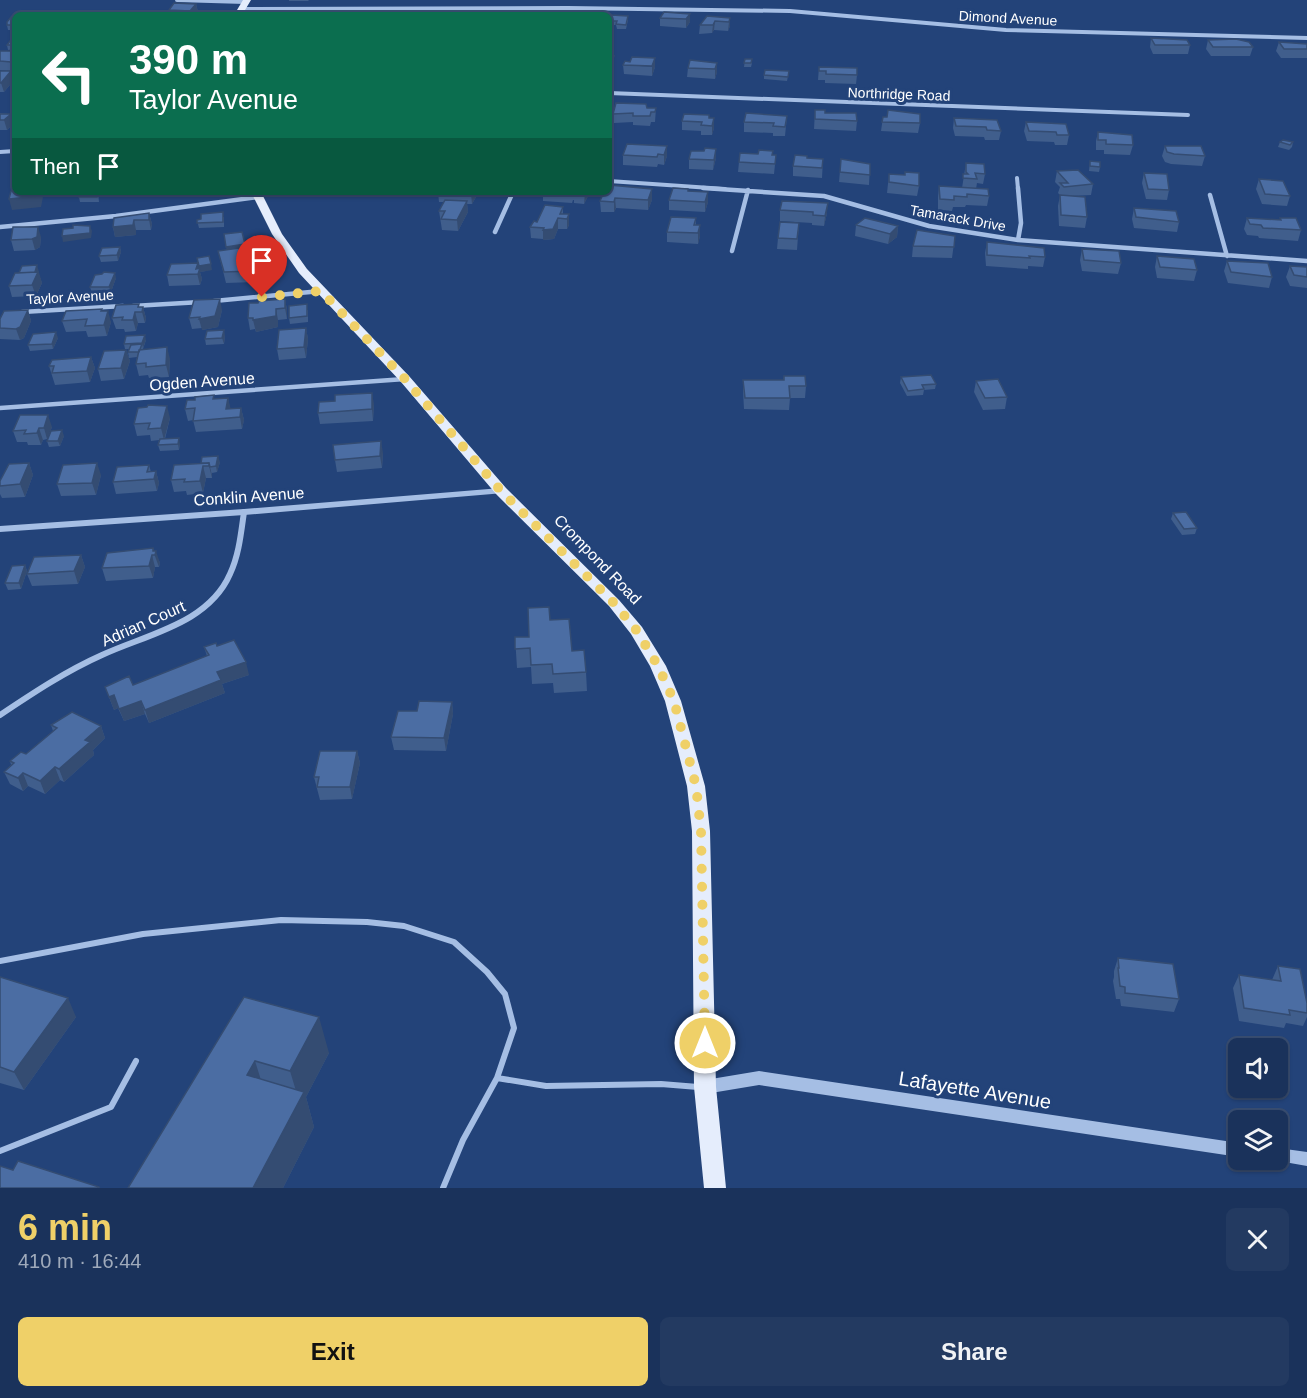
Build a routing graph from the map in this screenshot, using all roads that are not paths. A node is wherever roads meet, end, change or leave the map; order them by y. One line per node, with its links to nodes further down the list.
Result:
1 (177, 0): 2 (street, Dimond Avenue)
2 (243, 7): 3 (street, Dimond Avenue)
3 (1307, 38)
4 (612, 93): 5 (street, Northridge Road)
5 (1188, 115)
6 (1017, 178): 14 (street)
7 (612, 181): 8 (street, Tamarack Drive)
8 (748, 190): 14 (street, Tamarack Drive); 15 (street)
9 (257, 195): 12 (street); 18 (main road, Crompond Road)
10 (512, 195): 13 (street)
11 (1210, 195): 16 (street)
12 (0, 227)
13 (495, 232)
14 (1018, 240): 16 (street, Tamarack Drive)
15 (732, 251)
16 (1227, 256): 17 (street, Tamarack Drive)
17 (1307, 261)
18 (321, 291): 19 (street, Taylor Avenue); 20 (main road, Crompond Road)
19 (10, 313)
20 (405, 379): 21 (street, Ogden Avenue); 22 (main road, Crompond Road)
21 (0, 408)
22 (501, 491): 23 (street, Conklin Avenue); 29 (main road, Crompond Road)
23 (244, 512): 24 (street, Conklin Avenue); 25 (street, Adrian Court)
24 (0, 529)
25 (0, 715)
26 (0, 961): 28 (lane)
27 (136, 1061): 31 (lane)
28 (497, 1078): 29 (lane); 34 (lane)
29 (705, 1087): 30 (street, Lafayette Avenue); 35 (main road, Crompond Road)
30 (1228, 1148)
31 (0, 1151)
32 (1288, 1156): 33 (street)
33 (1307, 1159)
34 (443, 1188)
35 (715, 1188)

